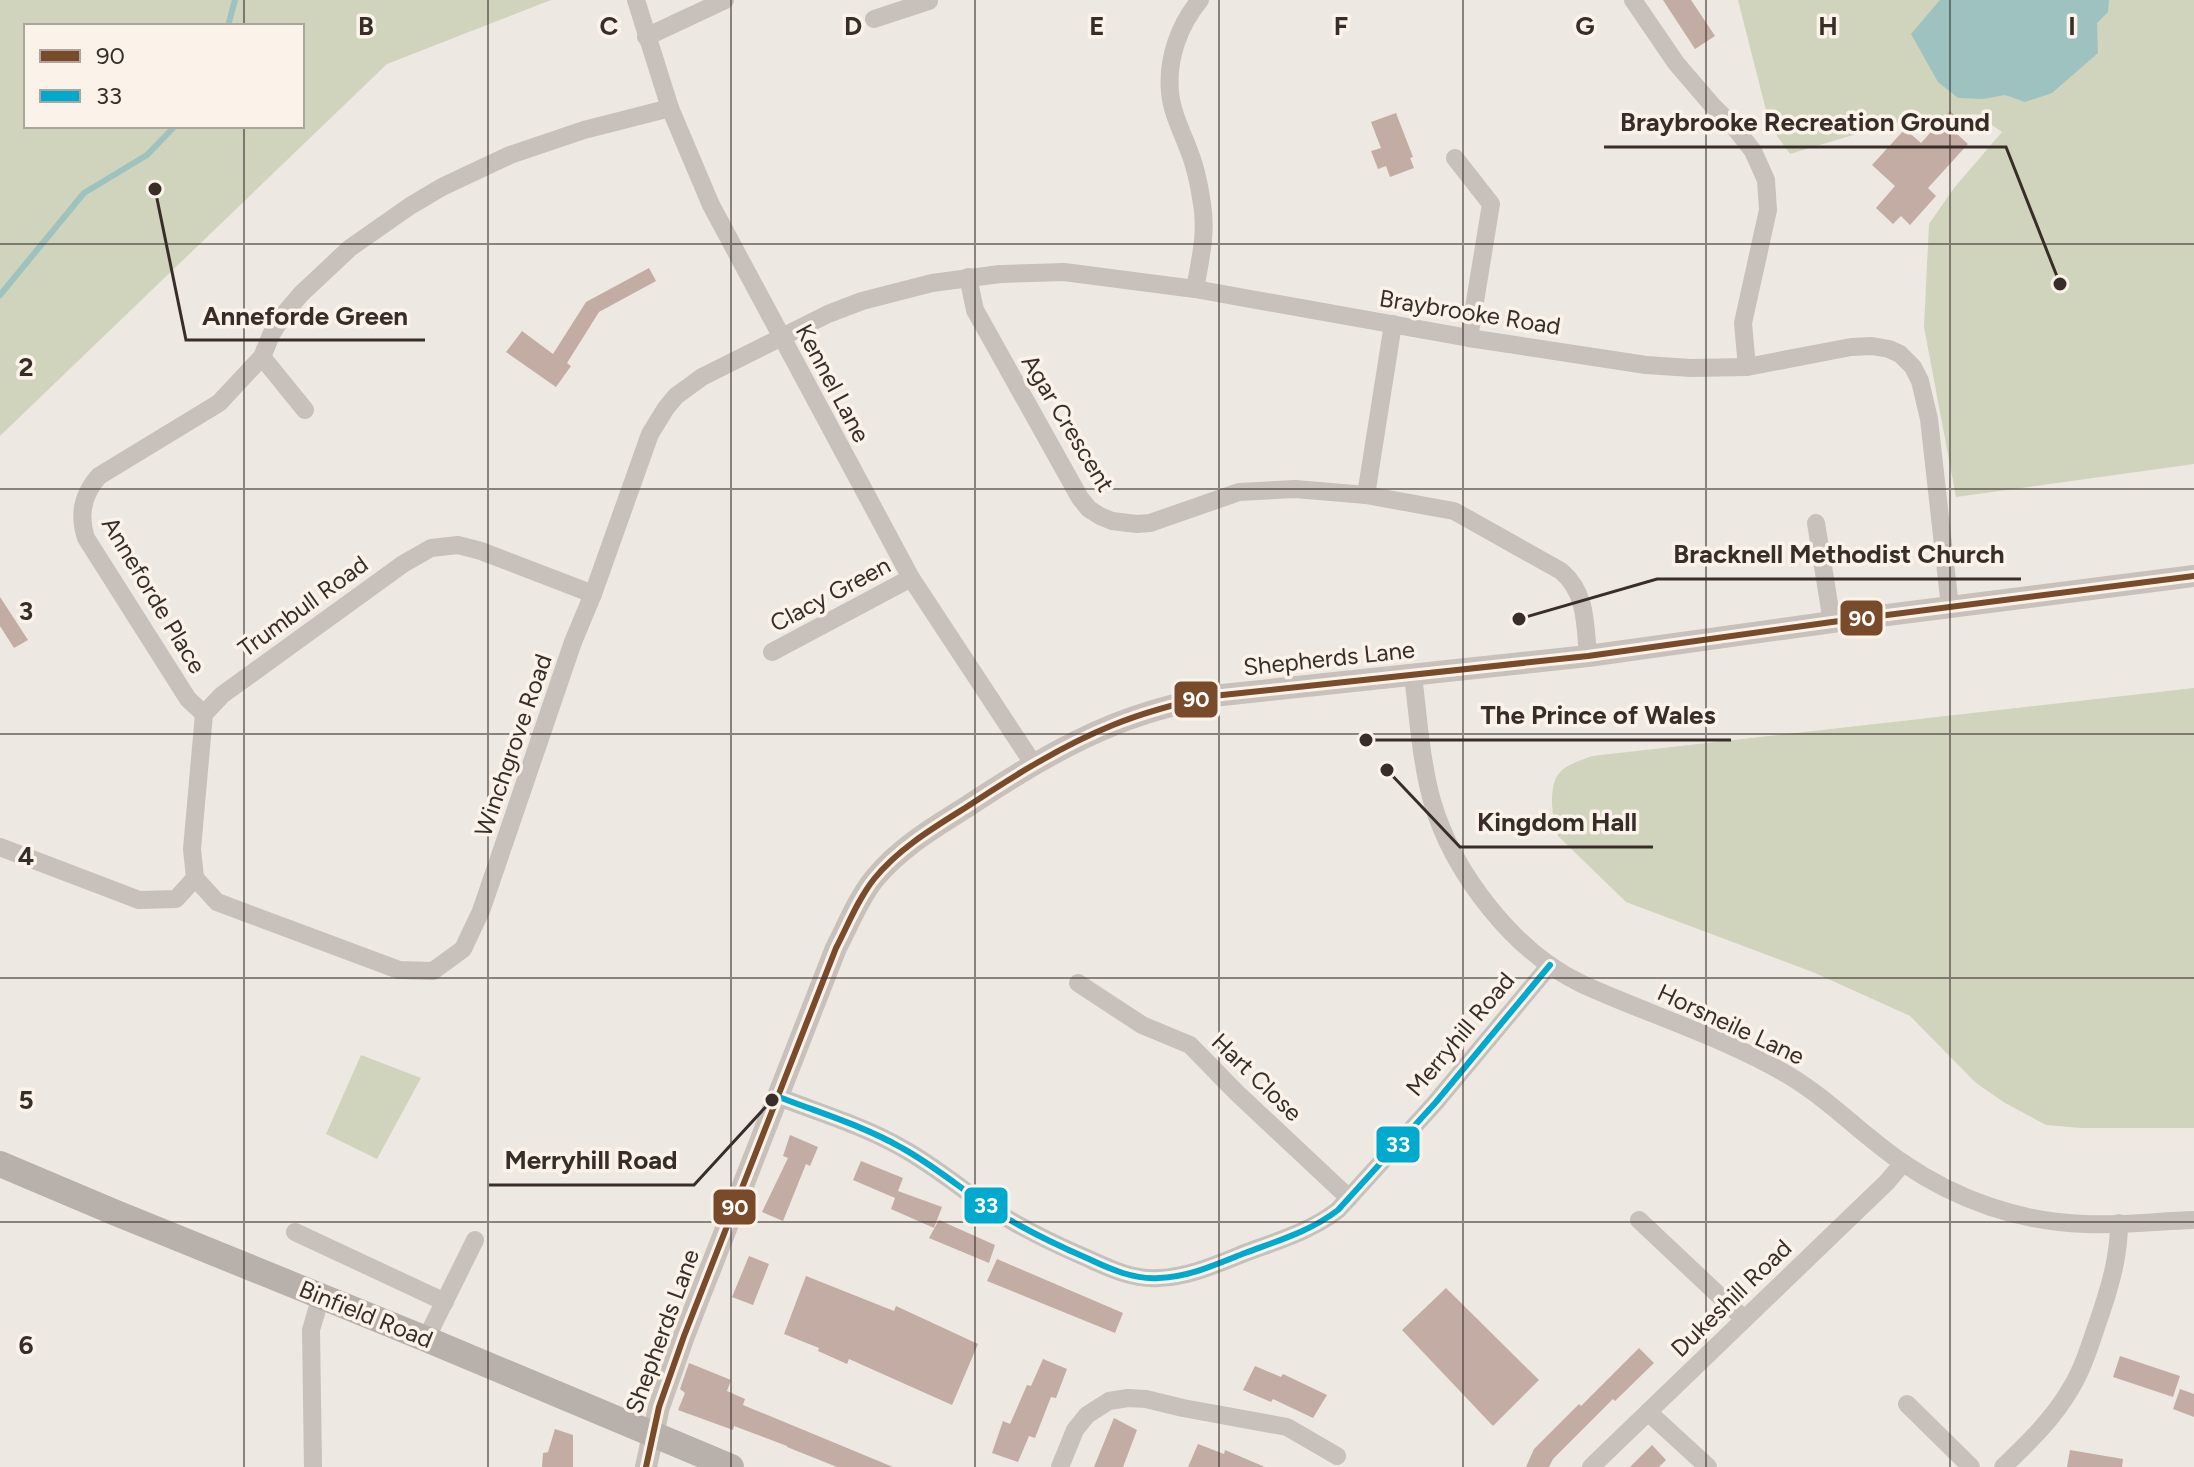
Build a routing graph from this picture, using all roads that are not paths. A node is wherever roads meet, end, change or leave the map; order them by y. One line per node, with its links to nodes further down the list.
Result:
1 (636, 0): 8 (street, Kennel Lane)
2 (725, 0): 8 (street)
3 (1200, 0): 12 (street)
4 (1633, 0): 17 (street)
5 (929, 1): 6 (street)
6 (899, 5): 7 (street)
7 (874, 19)
8 (646, 37): 9 (street, Kennel Lane)
9 (670, 108): 14 (street, Kennel Lane); 16 (street, Anneforde Place)
10 (1455, 158): 15 (street)
11 (968, 277): 12 (street, Braybrooke Road); 14 (street, Braybrooke Road); 19 (street, Agar Crescent)
12 (1195, 289): 13 (street, Braybrooke Road)
13 (1393, 324): 15 (street, Braybrooke Road); 19 (street)
14 (781, 337): 22 (street, Kennel Lane); 23 (street, Winchgrove Road)
15 (1469, 338): 17 (street, Braybrooke Road)
16 (262, 357): 18 (street); 29 (street, Anneforde Place)
17 (1747, 367): 24 (street, Braybrooke Road)
18 (305, 410)
19 (1366, 495): 27 (street, Agar Crescent)
20 (1816, 523): 25 (street)
21 (2194, 576): 24 (street, Shepherds Lane)
22 (911, 578): 26 (street, Clacy Green); 30 (street, Kennel Lane)
23 (593, 594): 29 (street, Trumbull Road); 32 (street, Winchgrove Road)
24 (1950, 607): 25 (street, Shepherds Lane)
25 (1832, 622): 27 (street, Shepherds Lane)
26 (772, 652)
27 (1588, 656): 28 (street, Shepherds Lane)
28 (1413, 675): 30 (street, Shepherds Lane); 33 (street, Horsneile Lane)
29 (204, 714): 32 (street)
30 (1034, 765): 35 (street, Shepherds Lane)
31 (0, 847): 32 (street)
32 (195, 878)
33 (1550, 965): 36 (street, Horsneile Lane); 38 (street, Merryhill Road)
34 (1078, 983): 38 (street, Hart Close)
35 (779, 1097): 38 (street, Merryhill Road); 50 (street, Shepherds Lane)
36 (1903, 1163): 41 (street, Horsneile Lane); 46 (street, Dukeshill Road)
37 (0, 1164): 44 (main road, Binfield Road)
38 (1349, 1198)
39 (1639, 1220): 46 (street)
40 (2194, 1220): 41 (street, Horsneile Lane)
41 (2119, 1223): 59 (street)
42 (295, 1232): 45 (street)
43 (475, 1240): 45 (street)
44 (321, 1296): 47 (main road, Binfield Road); 52 (street)
45 (445, 1302): 47 (street)
46 (1744, 1319): 49 (street, Dukeshill Road)
47 (426, 1339): 50 (main road, Binfield Road)
48 (1907, 1404): 58 (street)
49 (1648, 1412): 56 (street, Dukeshill Road); 57 (street)
50 (652, 1434): 53 (street, Shepherds Lane); 54 (main road, Binfield Road)
51 (1337, 1456): 55 (street)
52 (313, 1467)
53 (646, 1467)
54 (731, 1467)
55 (1060, 1467)
56 (1591, 1467)
57 (1708, 1467)
58 (1971, 1467)
59 (2003, 1467)

